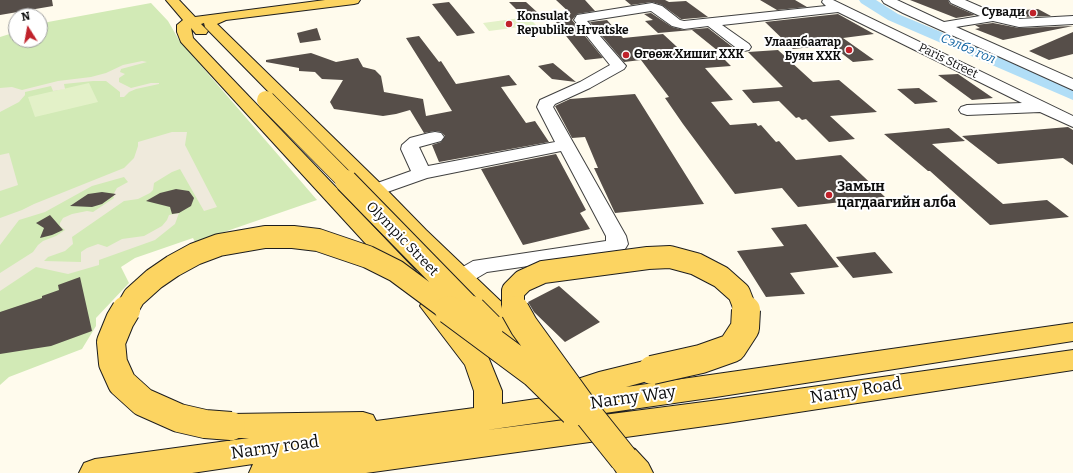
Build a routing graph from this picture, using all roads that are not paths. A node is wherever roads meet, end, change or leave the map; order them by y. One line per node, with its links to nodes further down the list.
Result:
1 (172, 0): 10 (main road, Olympic Street)
2 (354, 0): 7 (main road)
3 (824, 0): 6 (street, Paris Street)
4 (955, 0): 8 (street)
5 (892, 1): 12 (street)
6 (840, 8): 11 (street); 15 (street, Paris Street)
7 (227, 16): 10 (main road); 21 (main road)
8 (993, 18): 9 (street); 12 (street)
9 (1073, 20)
10 (191, 21): 23 (main road); 29 (main road, Olympic Street, bridge)
11 (712, 23): 13 (street); 19 (street)
12 (942, 26): 14 (street)
13 (744, 47)
14 (1073, 85)
15 (1043, 107): 16 (street); 17 (street, Paris Street)
16 (967, 110)
17 (1073, 122)
18 (435, 138): 20 (street)
19 (566, 145): 20 (street); 26 (street)
20 (422, 172): 21 (street)
21 (376, 190): 22 (main road)
22 (418, 235): 23 (main road); 24 (main road)
23 (383, 250): 25 (main road)
24 (442, 258): 25 (main road); 26 (main road)
25 (406, 274): 33 (main road)
26 (462, 277): 31 (main road)
27 (1073, 332): 30 (main road, Narny Way)
28 (1073, 360): 32 (main road, Narny Road)
29 (534, 373): 34 (main road, bridge); 35 (main road, Olympic Street, bridge)
30 (716, 386): 31 (main road, Narny Way); 32 (main road)
31 (585, 397): 33 (main road, Narny Way); 35 (main road, bridge)
32 (727, 411): 37 (main road, Narny Road)
33 (497, 416): 34 (main road, Narny Way)
34 (456, 422): 36 (main road, Narny road)
35 (631, 466)
36 (95, 473)
37 (265, 473)

